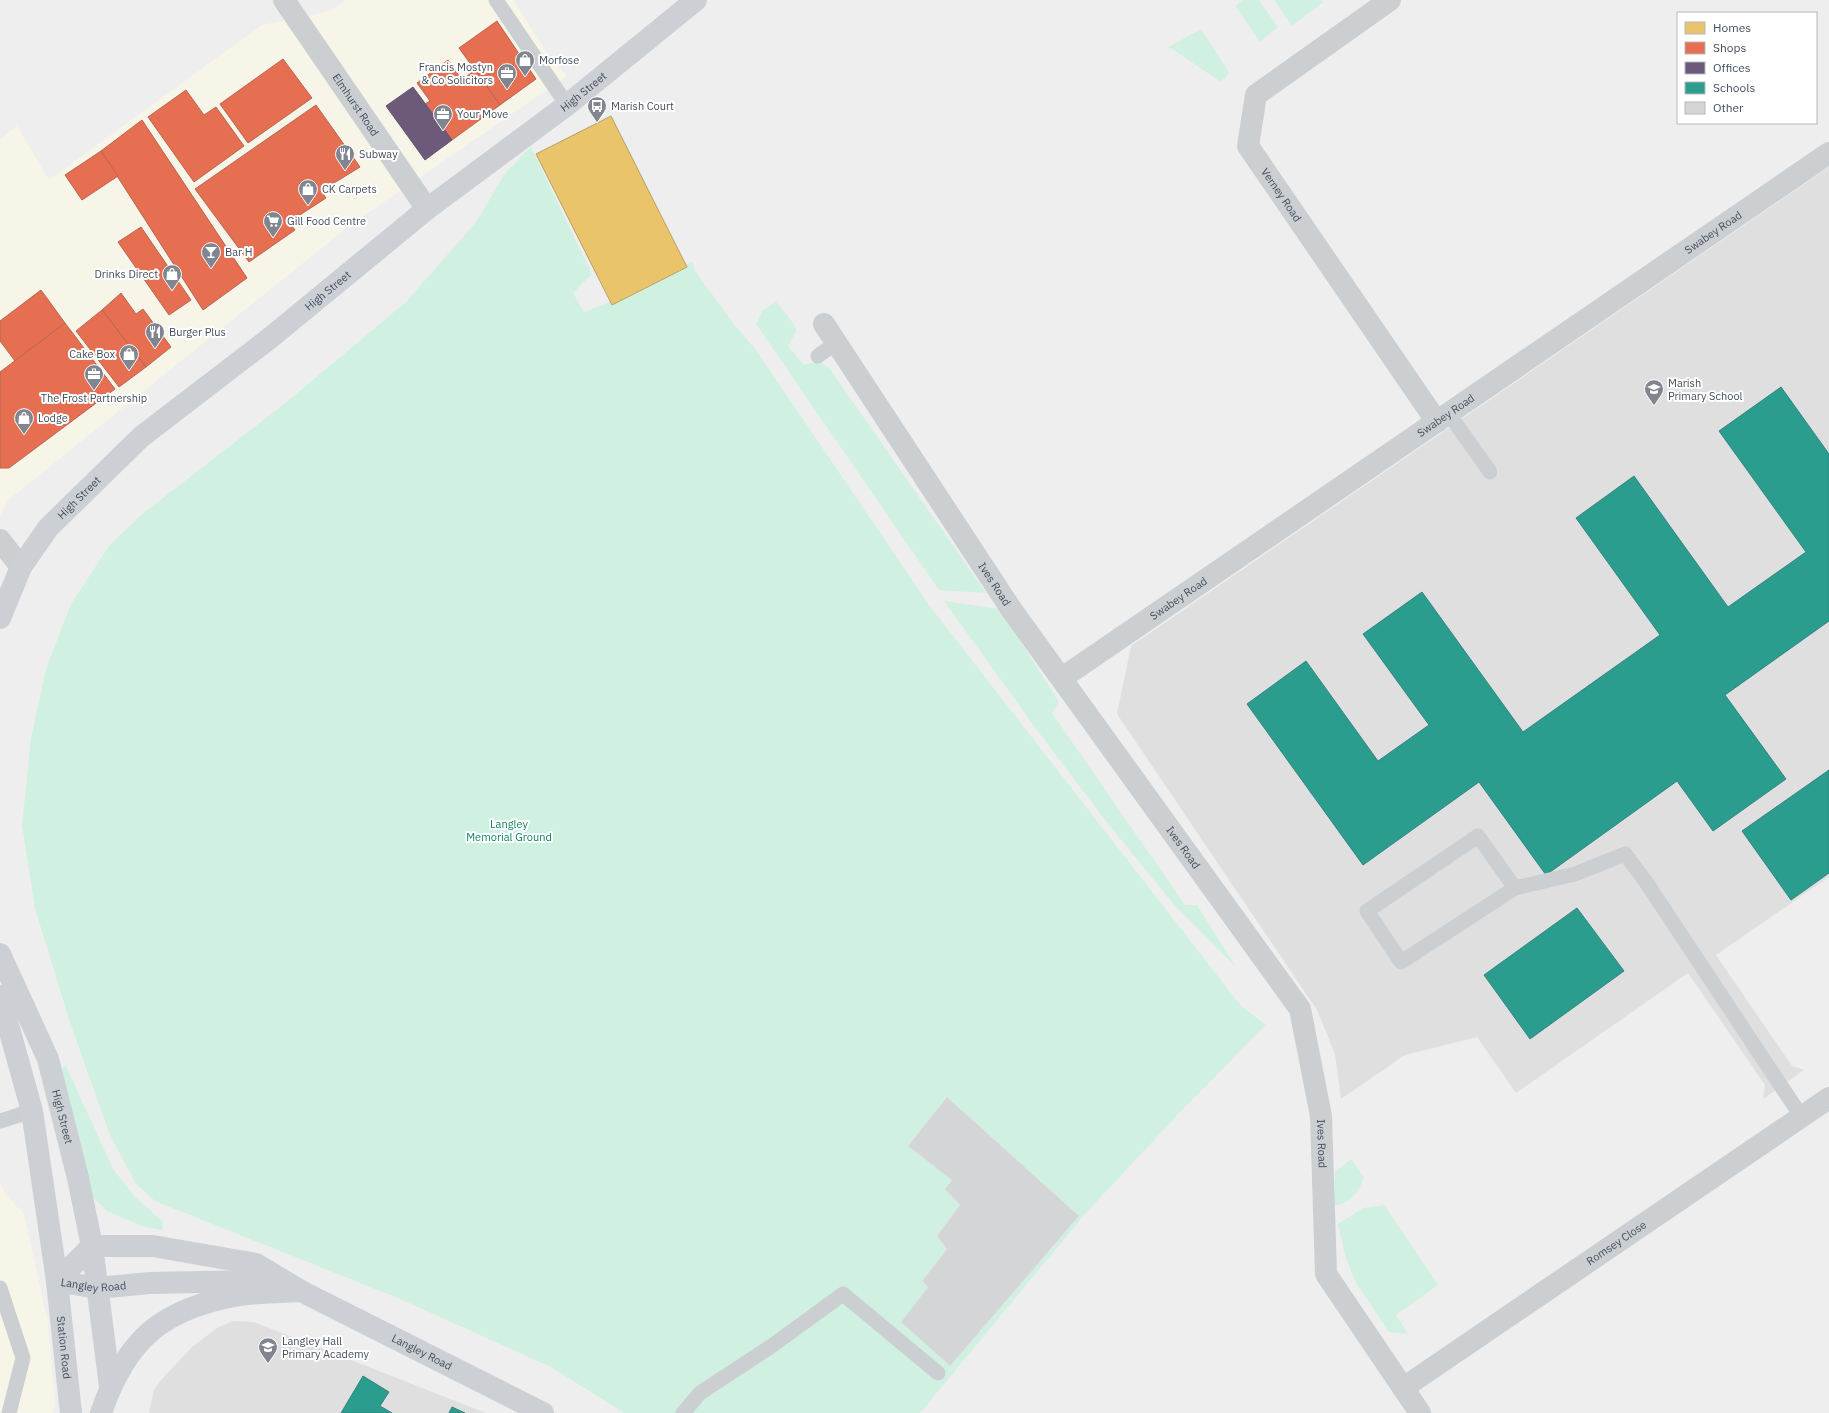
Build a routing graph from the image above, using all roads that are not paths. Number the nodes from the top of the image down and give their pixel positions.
1 (284, 0) edge
2 (496, 0) edge
3 (696, 0) edge
4 (1390, 0) edge
5 (567, 105) junction
6 (1829, 153) edge
7 (427, 209) junction
8 (824, 324) dead end
9 (836, 343) junction
10 (818, 356) dead end
11 (1443, 418) junction
12 (1490, 472) dead end
13 (0, 540) edge
14 (21, 567) junction
15 (0, 618) edge
16 (1062, 678) junction
17 (1515, 888) junction
18 (0, 954) edge
19 (0, 996) edge
20 (1829, 1098) edge
21 (32, 1111) junction
22 (1800, 1116) junction
23 (0, 1121) edge
24 (92, 1246) junction
25 (57, 1281) junction
26 (0, 1288) edge
27 (97, 1288) junction
28 (301, 1291) junction
29 (938, 1373) dead end
30 (110, 1386) junction
31 (1403, 1388) junction
32 (9, 1413) edge
33 (72, 1413) edge
34 (101, 1413) edge
35 (542, 1413) edge
36 (683, 1413) edge
37 (1420, 1413) edge

1 - 7 street, Elmhurst Road
2 - 5 lane
3 - 5 main road, High Street
4 - 11 street, Verney Road
5 - 7 main road, High Street
6 - 11 street, Swabey Road
7 - 14 main road, High Street
8 - 9 street, Ives Road
9 - 10 lane
9 - 16 street, Ives Road
11 - 12 lane
11 - 16 street, Swabey Road
13 - 14 street
14 - 15 main road, High Street
16 - 31 street, Ives Road
17 - 17 lane
17 - 22 lane
18 - 24 main road, High Street
19 - 21 main road
20 - 22 street, Romsey Close
21 - 23 lane
21 - 25 main road
22 - 31 street, Romsey Close
24 - 25 main road, Langley Road
24 - 27 main road, High Street
24 - 28 main road, Langley Road
25 - 27 main road, Langley Road
25 - 33 main road, Station Road
26 - 32 lane
27 - 28 main road, Langley Road
27 - 30 main road
28 - 30 main road
28 - 35 main road, Langley Road
29 - 36 lane
30 - 34 main road
31 - 37 street, Ives Road

